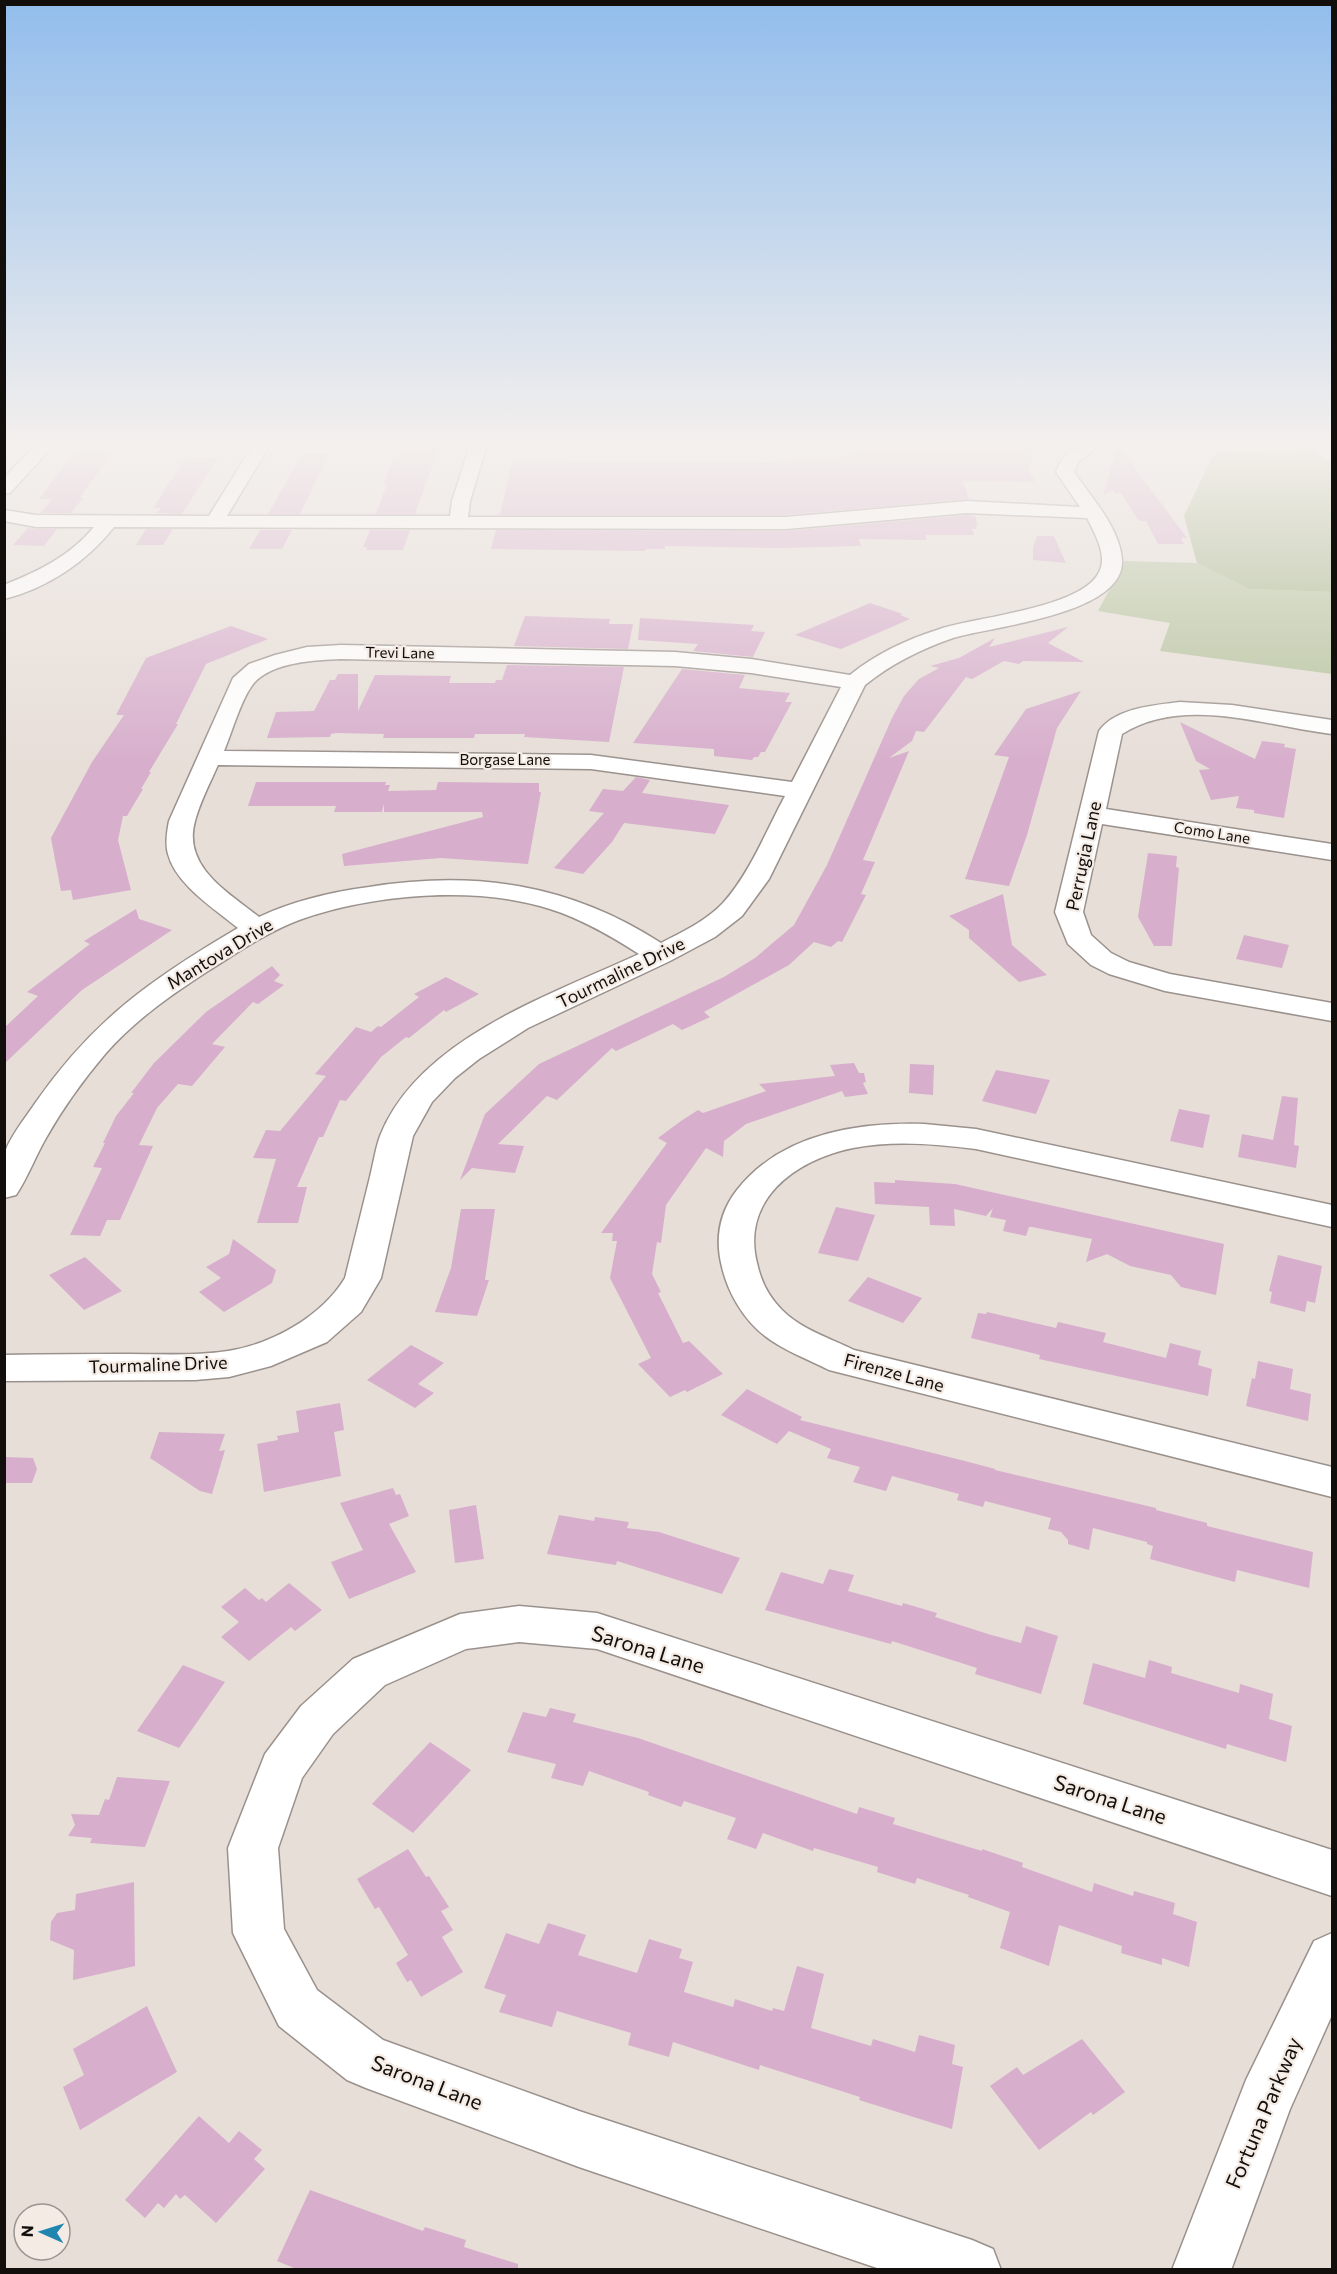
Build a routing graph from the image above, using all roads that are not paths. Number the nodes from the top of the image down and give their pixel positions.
1 (81, 554) edge
2 (1110, 554) edge
3 (4, 593) edge
4 (855, 682) junction
5 (1332, 727) edge
6 (208, 758) junction
7 (799, 790) junction
8 (1092, 815) junction
9 (1332, 852) edge
10 (256, 930) junction
11 (660, 955) junction
12 (1332, 1012) edge
13 (4, 1187) edge
14 (1332, 1216) edge
15 (4, 1368) edge
16 (1332, 1482) edge
17 (1332, 1873) edge
18 (1332, 1958) edge
19 (972, 2270) edge
20 (1201, 2270) edge

1 - 3 street
2 - 4 street, Tourmaline Drive
4 - 6 street, Trevi Lane
4 - 7 street, Tourmaline Drive
5 - 8 street, Perrugia Lane
6 - 7 street, Borgase Lane
6 - 10 street, Trevi Lane
7 - 11 street, Tourmaline Drive
8 - 9 street, Como Lane
8 - 12 street, Perrugia Lane
10 - 11 street, Mantova Drive
10 - 13 street, Mantova Drive
11 - 15 street, Tourmaline Drive
14 - 16 street, Firenze Lane
17 - 19 street, Sarona Lane
18 - 20 street, Fortuna Parkway

